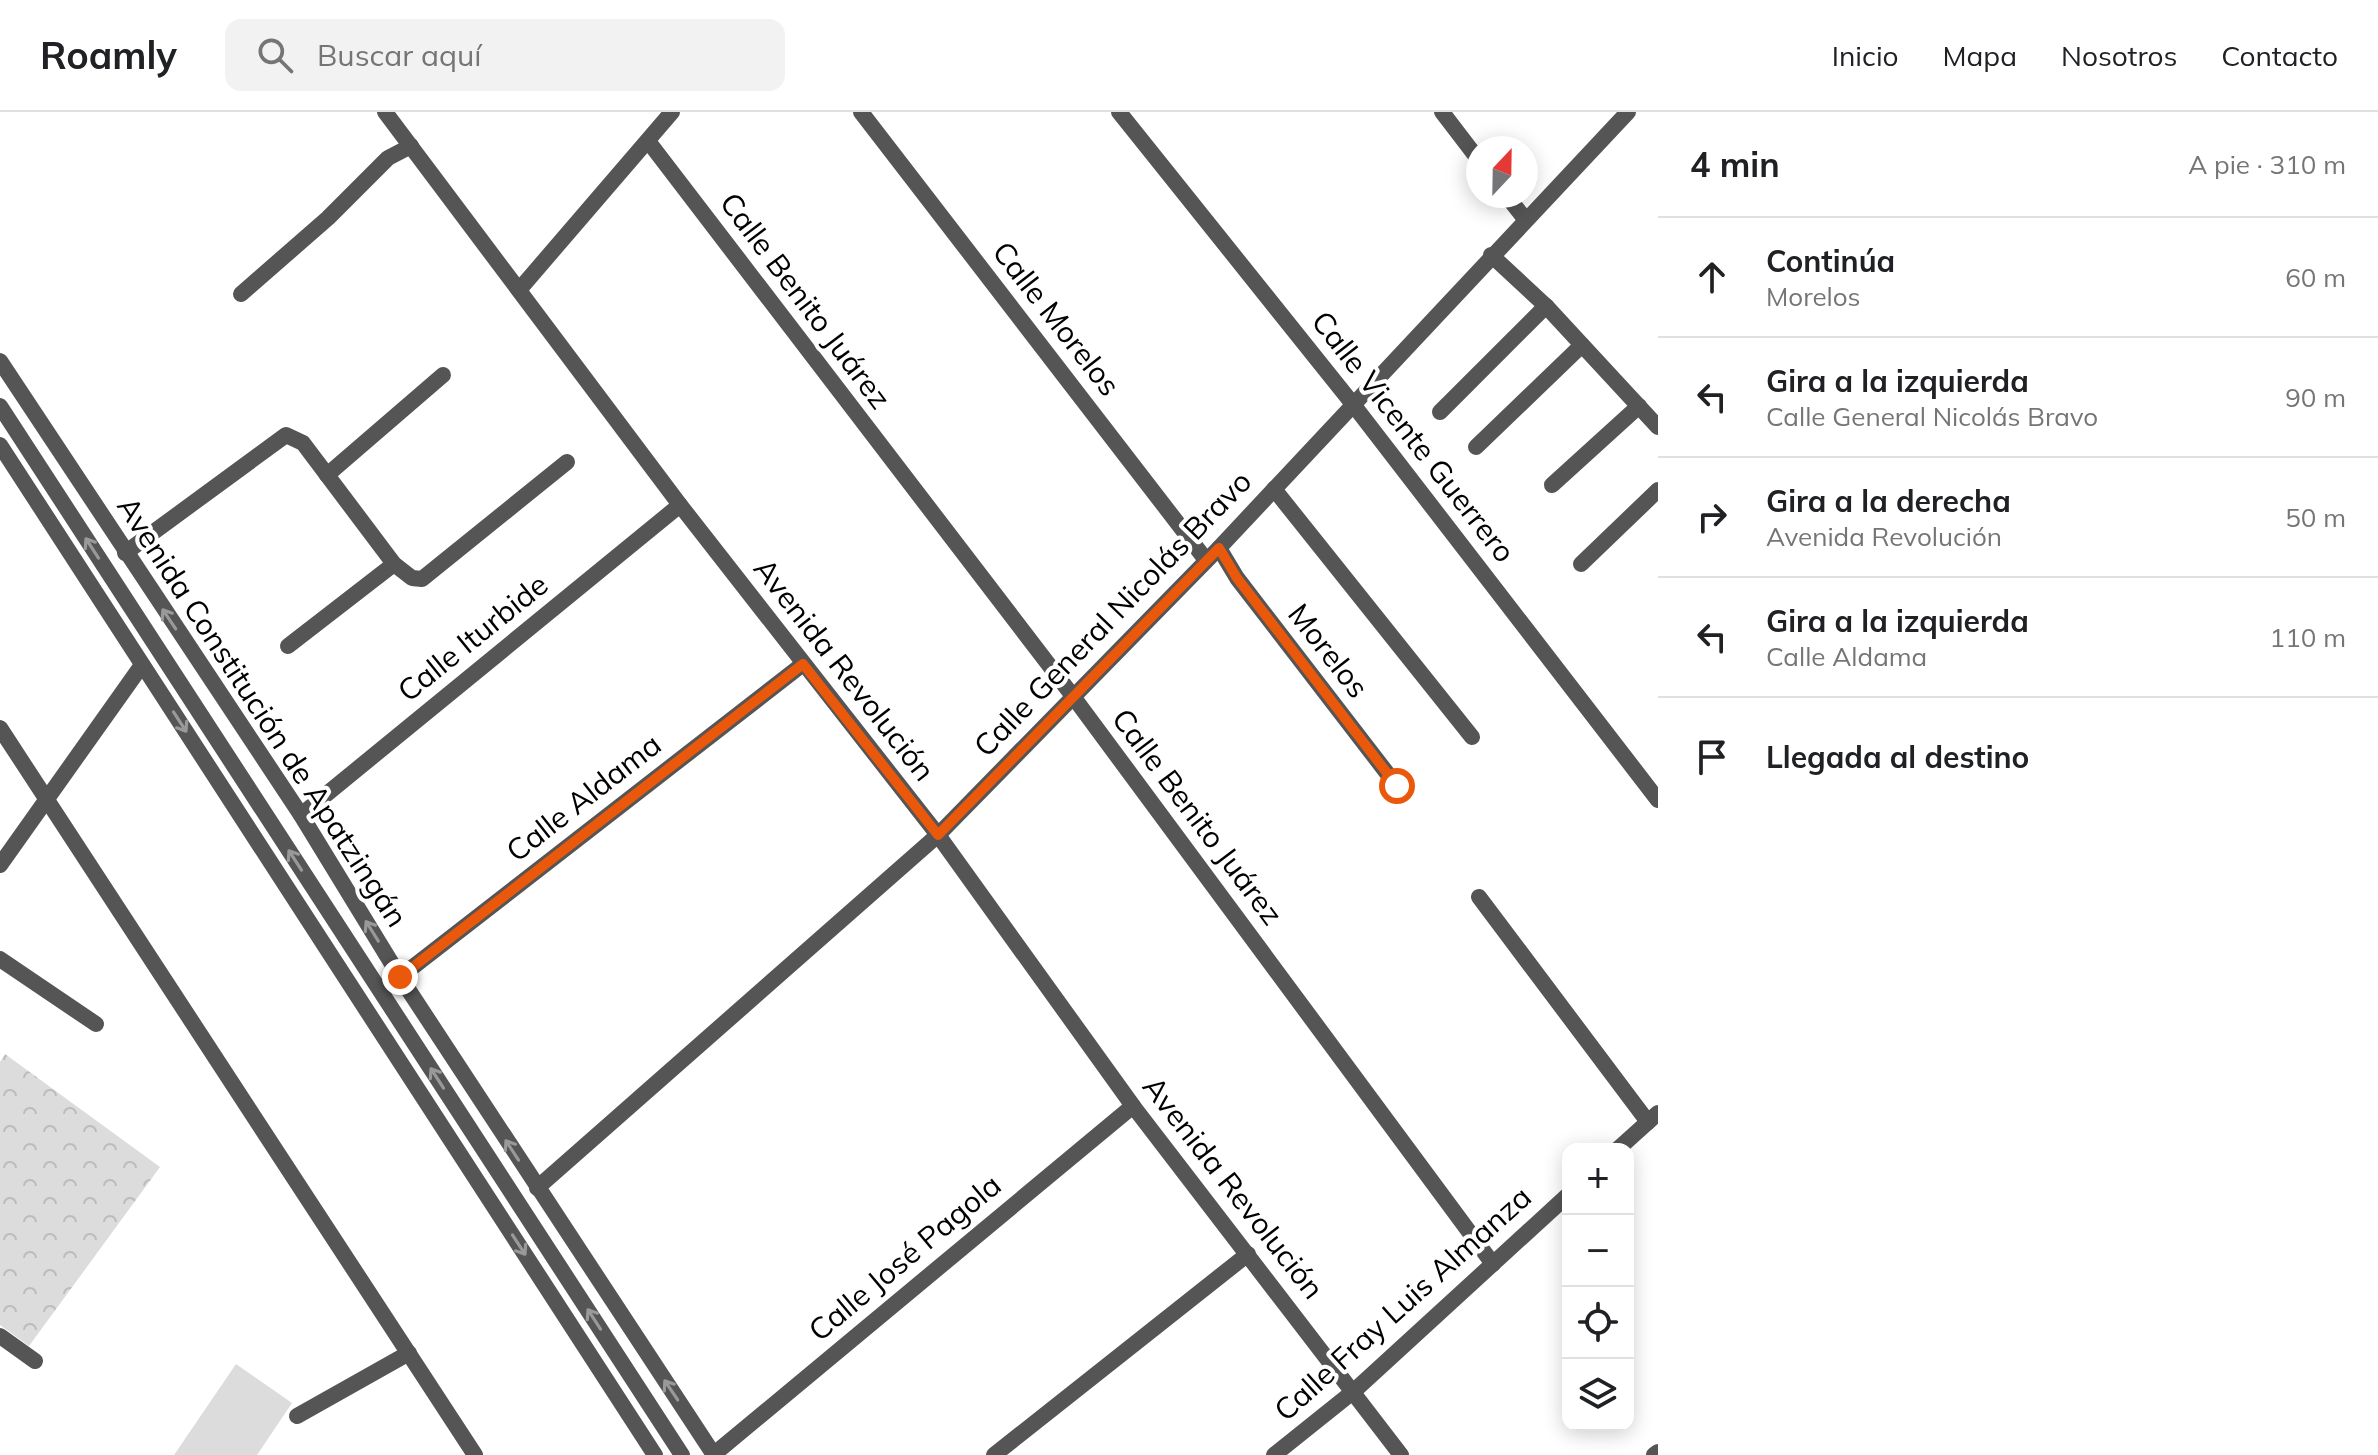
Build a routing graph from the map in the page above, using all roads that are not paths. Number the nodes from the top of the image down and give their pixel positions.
1 (385, 112) edge
2 (672, 112) edge
3 (861, 112) edge
4 (1119, 112) edge
5 (1442, 112) edge
6 (1628, 112) edge
7 (648, 141) junction
8 (1466, 143) edge
9 (411, 146) junction
10 (1516, 208) edge
11 (1525, 219) junction
12 (1491, 255) junction
13 (519, 290) junction
14 (241, 294) dead end
15 (1546, 306) junction
16 (1582, 345) junction
17 (0, 361) edge
18 (443, 375) dead end
19 (1352, 403) junction
20 (0, 406) edge
21 (1639, 406) junction
22 (1440, 412) dead end
23 (1658, 427) edge
24 (0, 445) edge
25 (1476, 447) dead end
26 (567, 462) dead end
27 (327, 475) junction
28 (1552, 485) dead end
29 (1274, 489) junction
30 (1658, 490) edge
31 (680, 505) junction
32 (1219, 548) junction
33 (125, 553) junction
34 (1206, 560) junction
35 (394, 564) junction
36 (1581, 564) dead end
37 (288, 646) dead end
38 (803, 664) junction
39 (142, 665) junction
40 (1072, 695) junction
41 (0, 728) edge
42 (1472, 737) dead end
43 (1397, 786) dead end
44 (46, 797) junction
45 (1658, 800) edge
46 (301, 815) junction
47 (938, 835) junction
48 (0, 865) edge
49 (1479, 897) dead end
50 (0, 959) edge
51 (400, 977) junction
52 (96, 1024) dead end
53 (1133, 1106) junction
54 (1653, 1118) edge
55 (1625, 1143) edge
56 (537, 1188) junction
57 (1562, 1201) edge
58 (1248, 1254) junction
59 (1493, 1264) junction
60 (0, 1336) edge
61 (409, 1353) junction
62 (35, 1361) dead end
63 (1354, 1391) junction
64 (297, 1416) dead end
65 (475, 1455) edge
66 (655, 1455) edge
67 (682, 1455) edge
68 (714, 1455) edge
69 (994, 1455) edge
70 (1274, 1455) edge
71 (1401, 1455) edge

1 - 9 street, Avenida Revolución
2 - 7 street
3 - 34 street, Calle Morelos
4 - 19 street, Calle Vicente Guerrero
5 - 8 street
6 - 11 street, Calle General Nicolás Bravo
7 - 13 street
7 - 40 street, Calle Benito Juárez
9 - 13 street, Avenida Revolución
9 - 14 street
10 - 11 street
11 - 12 street, Calle General Nicolás Bravo
12 - 15 street
12 - 19 street, Calle General Nicolás Bravo
13 - 31 street, Avenida Revolución
15 - 16 street
15 - 22 street
16 - 21 street
16 - 25 street
17 - 33 street, Avenida Constitución de Apatzingán
18 - 27 street
19 - 29 street, Calle General Nicolás Bravo
19 - 45 street, Calle Vicente Guerrero
67 -> 20 street, Avenida Constitución de Apatzingán
21 - 23 street
21 - 28 street
24 - 39 street
26 - 35 street
27 - 33 street
27 - 35 street
29 - 32 street, Calle General Nicolás Bravo
29 - 42 street
30 - 36 street
31 - 38 street, Avenida Revolución
31 - 46 street, Calle Iturbide
32 - 34 street, Calle General Nicolás Bravo
32 - 43 street, Morelos
46 -> 33 street, Avenida Constitución de Apatzingán
34 - 40 street, Calle General Nicolás Bravo
35 - 37 street
38 - 47 street, Avenida Revolución
38 - 51 street, Calle Aldama
39 - 44 street
39 -> 66 street
40 - 47 street, Calle General Nicolás Bravo
40 - 59 street, Calle Benito Juárez
41 - 44 street
44 - 48 street
44 - 61 street
51 -> 46 street, Avenida Constitución de Apatzingán
47 - 53 street, Avenida Revolución
47 - 56 street, Calle General Nicolás Bravo
49 - 54 street
50 - 52 street
56 -> 51 street, Avenida Constitución de Apatzingán
53 - 58 street, Avenida Revolución
53 - 68 street, Calle José Pagola
54 - 55 street
68 -> 56 street, Avenida Constitución de Apatzingán
57 - 59 street, Calle Fray Luis Almanza
58 - 63 street, Avenida Revolución
58 - 69 street
59 - 63 street, Calle Fray Luis Almanza
60 - 62 street
61 - 64 street
61 - 65 street
63 - 70 street, Calle Fray Luis Almanza
63 - 71 street, Avenida Revolución

